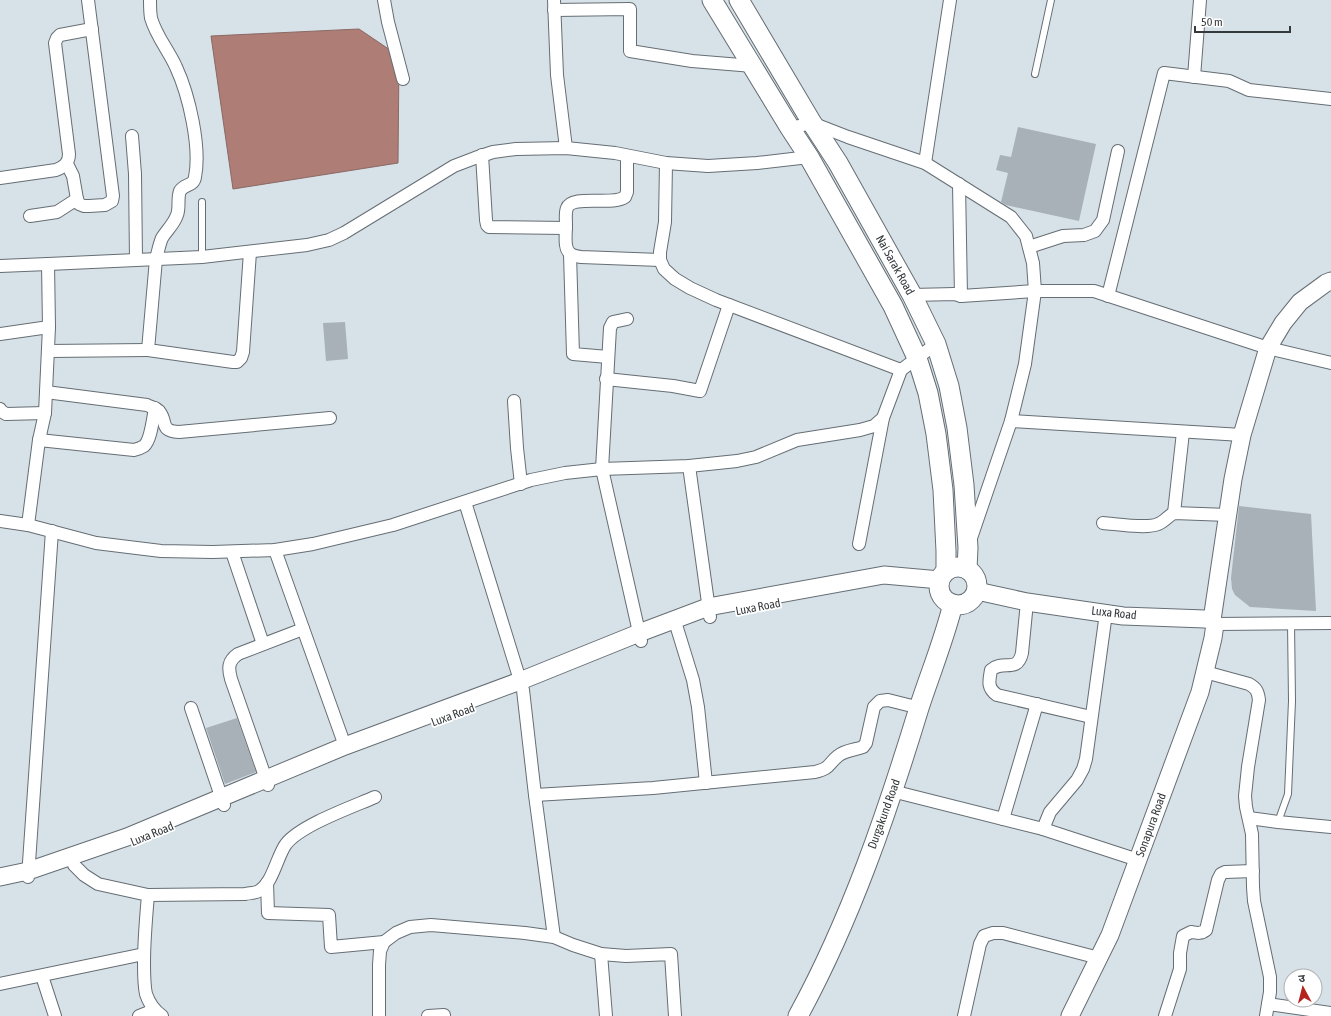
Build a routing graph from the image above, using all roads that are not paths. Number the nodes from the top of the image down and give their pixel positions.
1 (88, 0) edge
2 (150, 0) edge
3 (384, 0) edge
4 (712, 0) edge
5 (950, 0) edge
6 (1051, 0) edge
7 (1200, 0) edge
8 (741, 1) edge
9 (554, 5) edge
10 (92, 29) junction
11 (753, 66) junction
12 (1035, 74) dead end
13 (1194, 77) junction
14 (403, 79) dead end
15 (1331, 99) edge
16 (812, 123) junction
17 (790, 128) junction
18 (132, 136) dead end
19 (566, 148) junction
20 (1118, 151) dead end
21 (482, 155) junction
22 (627, 156) junction
23 (809, 157) junction
24 (666, 163) junction
25 (67, 164) junction
26 (925, 164) junction
27 (0, 178) edge
28 (958, 184) junction
29 (77, 199) junction
30 (202, 202) dead end
31 (30, 216) dead end
32 (566, 228) junction
33 (1029, 246) junction
34 (250, 252) junction
35 (570, 254) junction
36 (202, 257) junction
37 (136, 259) junction
38 (156, 259) junction
39 (660, 260) junction
40 (48, 264) junction
41 (0, 266) edge
42 (1331, 281) edge
43 (1035, 291) junction
44 (912, 295) junction
45 (961, 296) junction
46 (1108, 296) junction
47 (729, 305) junction
48 (627, 319) dead end
49 (49, 327) junction
50 (0, 334) edge
51 (936, 344) junction
52 (1268, 348) junction
53 (148, 350) junction
54 (49, 351) junction
55 (608, 357) junction
56 (917, 358) junction
57 (1331, 363) edge
58 (901, 370) junction
59 (606, 379) junction
60 (46, 392) junction
61 (514, 401) dead end
62 (155, 408) junction
63 (2, 413) edge
64 (45, 413) junction
65 (330, 418) dead end
66 (884, 418) junction
67 (1010, 421) junction
68 (1183, 432) junction
69 (1242, 435) junction
70 (39, 440) junction
71 (689, 466) junction
72 (602, 469) junction
73 (521, 484) junction
74 (465, 502) junction
75 (1174, 513) junction
76 (1228, 515) junction
77 (0, 521) edge
78 (1103, 523) dead end
79 (28, 525) junction
80 (52, 532) junction
81 (859, 544) dead end
82 (275, 550) junction
83 (232, 552) junction
84 (967, 559) junction
85 (943, 574) junction
86 (976, 591) junction
87 (1027, 602) junction
88 (953, 604) junction
89 (709, 612) junction
90 (1106, 613) junction
91 (1291, 623) junction
92 (1331, 623) edge
93 (1214, 624) junction
94 (677, 628) junction
95 (303, 629) junction
96 (640, 637) junction
97 (263, 644) junction
98 (1205, 672) junction
99 (522, 685) junction
100 (1037, 704) junction
101 (191, 708) dead end
102 (920, 708) junction
103 (1091, 717) junction
104 (345, 746) junction
105 (267, 783) junction
106 (706, 783) junction
107 (892, 791) junction
108 (534, 795) junction
109 (375, 798) dead end
110 (223, 801) junction
111 (1003, 818) junction
112 (1249, 818) junction
113 (1278, 822) junction
114 (1331, 826) edge
115 (1044, 829) junction
116 (1138, 860) junction
117 (74, 865) junction
118 (1253, 871) junction
119 (28, 875) junction
120 (0, 877) edge
121 (267, 883) junction
122 (0, 886) edge
123 (148, 895) junction
124 (554, 937) junction
125 (384, 942) junction
126 (144, 954) junction
127 (602, 954) junction
128 (1099, 958) junction
129 (42, 976) junction
130 (0, 984) edge
131 (1267, 1010) edge
132 (158, 1013) edge
133 (1331, 1013) edge
134 (55, 1016) edge
135 (139, 1016) edge
136 (379, 1016) edge
137 (428, 1016) edge
138 (444, 1016) edge
139 (606, 1016) edge
140 (675, 1016) edge
141 (798, 1016) edge
142 (964, 1016) edge
143 (1070, 1016) edge
144 (1165, 1016) edge

1 - 10 street
2 - 38 street
3 - 14 street
4 - 11 main road, Nai Sarak Road
5 - 26 street
6 - 12 lane
7 - 13 street
8 - 16 main road, Nai Sarak Road
9 - 11 street
9 - 19 street
10 - 25 street
10 - 29 street
11 - 17 main road, Nai Sarak Road
13 - 15 street
13 - 46 street
16 - 17 street
16 - 26 street
16 - 44 main road, Nai Sarak Road
17 - 23 main road, Nai Sarak Road
18 - 37 street
19 - 21 street
19 - 22 street
20 - 33 street
21 - 32 street
21 - 34 street
22 - 24 street
22 - 32 street
23 - 24 street
23 - 56 main road, Nai Sarak Road
24 - 39 street
25 - 27 street
25 - 29 street
26 - 28 street
28 - 33 street
28 - 45 street
29 - 31 street
30 - 36 lane
32 - 35 street
33 - 43 street
34 - 36 street
34 - 53 street
35 - 39 street
35 - 55 street
36 - 38 street
37 - 38 street
37 - 40 street
38 - 53 street
39 - 47 street
40 - 41 street
40 - 49 street
42 - 52 street, Sonapura Road
43 - 45 street
43 - 46 street
43 - 67 street
44 - 45 street
44 - 51 main road, Nai Sarak Road
46 - 52 street
47 - 58 street
47 - 59 street
48 - 55 street
49 - 50 street
49 - 54 street
51 - 56 street
51 - 84 main road, Nai Sarak Road
52 - 57 street
52 - 69 street, Sonapura Road
53 - 54 street
54 - 60 street
55 - 59 street
56 - 58 street
56 - 85 main road, Nai Sarak Road
58 - 66 street
59 - 72 street
60 - 62 street
60 - 64 street
61 - 73 street
62 - 65 street
62 - 70 street
63 - 64 street
64 - 70 street
66 - 71 street
66 - 81 street
67 - 68 street
67 - 84 street
68 - 69 street
68 - 75 street
69 - 76 street, Sonapura Road
70 - 79 street
71 - 72 street
71 - 89 street
72 - 73 street
72 - 96 street
73 - 74 street
74 - 82 street
74 - 99 street
75 - 76 street
75 - 78 street
76 - 93 street, Sonapura Road
77 - 79 street
79 - 80 street
80 - 83 street
80 - 119 street
82 - 83 street
82 - 95 street
83 - 97 street
84 - 85 main road
84 - 86 main road
85 - 88 main road
85 - 89 street
85 - 89 street, Luxa Road
86 - 87 street, Luxa Road
86 - 88 main road
87 - 90 street, Luxa Road
87 - 100 street
88 - 102 main road, Durgakund Road
89 - 94 street, Luxa Road
89 - 96 street
90 - 93 street, Luxa Road
90 - 103 street
91 - 92 street
91 - 93 street
91 - 113 lane
93 - 98 street, Sonapura Road
94 - 96 street, Luxa Road
94 - 106 street
95 - 97 street
95 - 104 street
96 - 99 street, Luxa Road
97 - 105 street
98 - 112 street
98 - 116 street, Sonapura Road
99 - 104 street
99 - 105 street, Luxa Road
99 - 108 street
100 - 103 street
100 - 111 street
101 - 110 street
102 - 106 street
102 - 107 main road, Durgakund Road
103 - 115 street
104 - 105 street
105 - 110 street, Luxa Road
106 - 108 street
107 - 111 street
107 - 141 main road, Durgakund Road
108 - 124 street
109 - 121 street
110 - 117 street, Luxa Road
110 - 119 street
111 - 115 street
112 - 113 street
112 - 118 street
113 - 114 street
115 - 116 street
116 - 128 street, Sonapura Road
117 - 119 street, Luxa Road
117 - 123 street
118 - 131 street
118 - 144 street
119 - 120 street
119 - 122 street, Luxa Road
121 - 123 street
121 - 125 street
123 - 126 street
124 - 125 street
124 - 127 street
125 - 136 street
126 - 129 street
126 - 132 street
127 - 139 street
127 - 140 street
128 - 142 street
128 - 143 street, Sonapura Road
129 - 130 street
129 - 134 street
131 - 133 street
132 - 135 street
137 - 138 street

